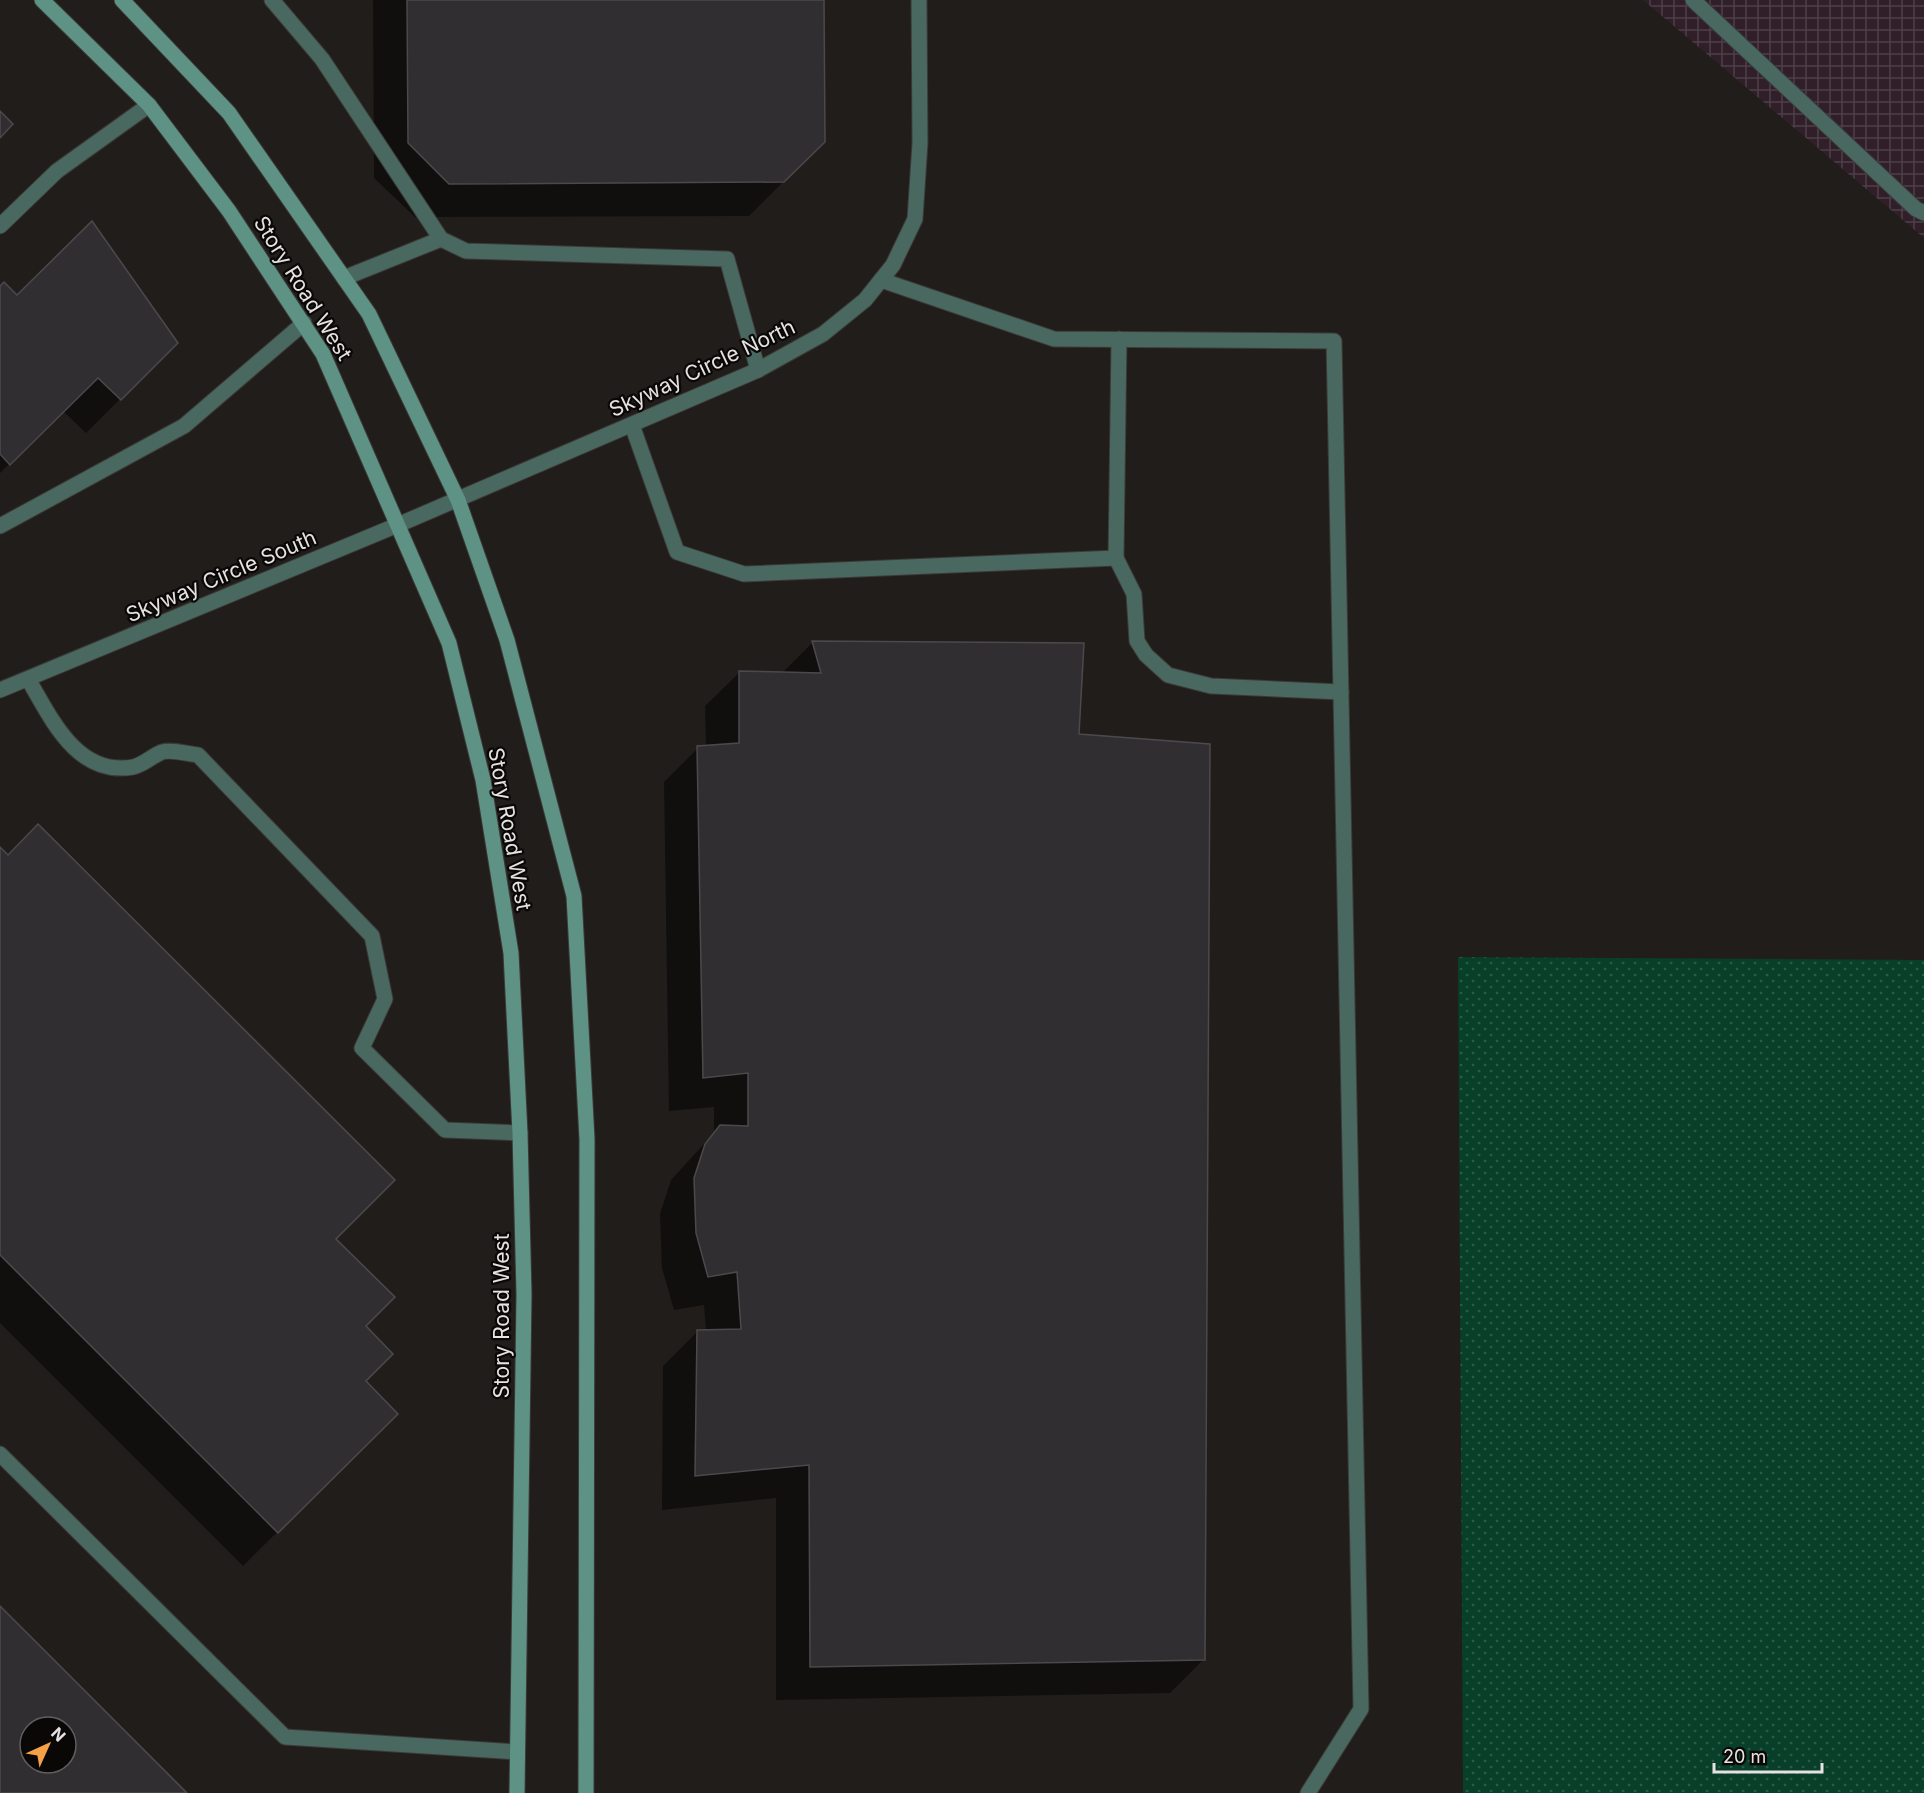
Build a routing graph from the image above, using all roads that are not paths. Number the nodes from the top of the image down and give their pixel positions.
1 (42, 0) edge
2 (122, 0) edge
3 (272, 0) edge
4 (919, 0) edge
5 (1693, 0) edge
6 (149, 105) junction
7 (1924, 213) edge
8 (0, 226) edge
9 (441, 239) junction
10 (344, 278) junction
11 (881, 280) junction
12 (304, 323) junction
13 (1119, 339) junction
14 (758, 370) junction
15 (632, 425) junction
16 (458, 500) junction
17 (400, 524) junction
18 (0, 526) edge
19 (1116, 558) junction
20 (28, 679) junction
21 (0, 690) edge
22 (1341, 692) junction
23 (520, 1133) junction
24 (0, 1454) edge
25 (517, 1752) junction
26 (517, 1793) edge
27 (586, 1793) edge
28 (1308, 1793) edge

1 - 6 street, Story Road West
2 - 10 street, Story Road West
3 - 9 street
4 - 11 street, Skyway Circle North
5 - 7 street
6 - 8 street
6 - 12 street, Story Road West
9 - 10 street
9 - 14 street
10 - 16 street, Story Road West
11 - 13 street
11 - 14 street, Skyway Circle North
12 - 17 street, Story Road West
12 - 18 street
13 - 19 street
13 - 22 street
14 - 15 street, Skyway Circle North
15 - 16 street, Skyway Circle North
15 - 19 street
16 - 17 street, Skyway Circle South
16 - 27 street, Story Road West
17 - 20 street, Skyway Circle South
17 - 23 street, Story Road West
19 - 22 street
20 - 21 street, Skyway Circle South
20 - 23 street
22 - 28 street
23 - 25 street, Story Road West
24 - 25 street
25 - 26 street, Story Road West

